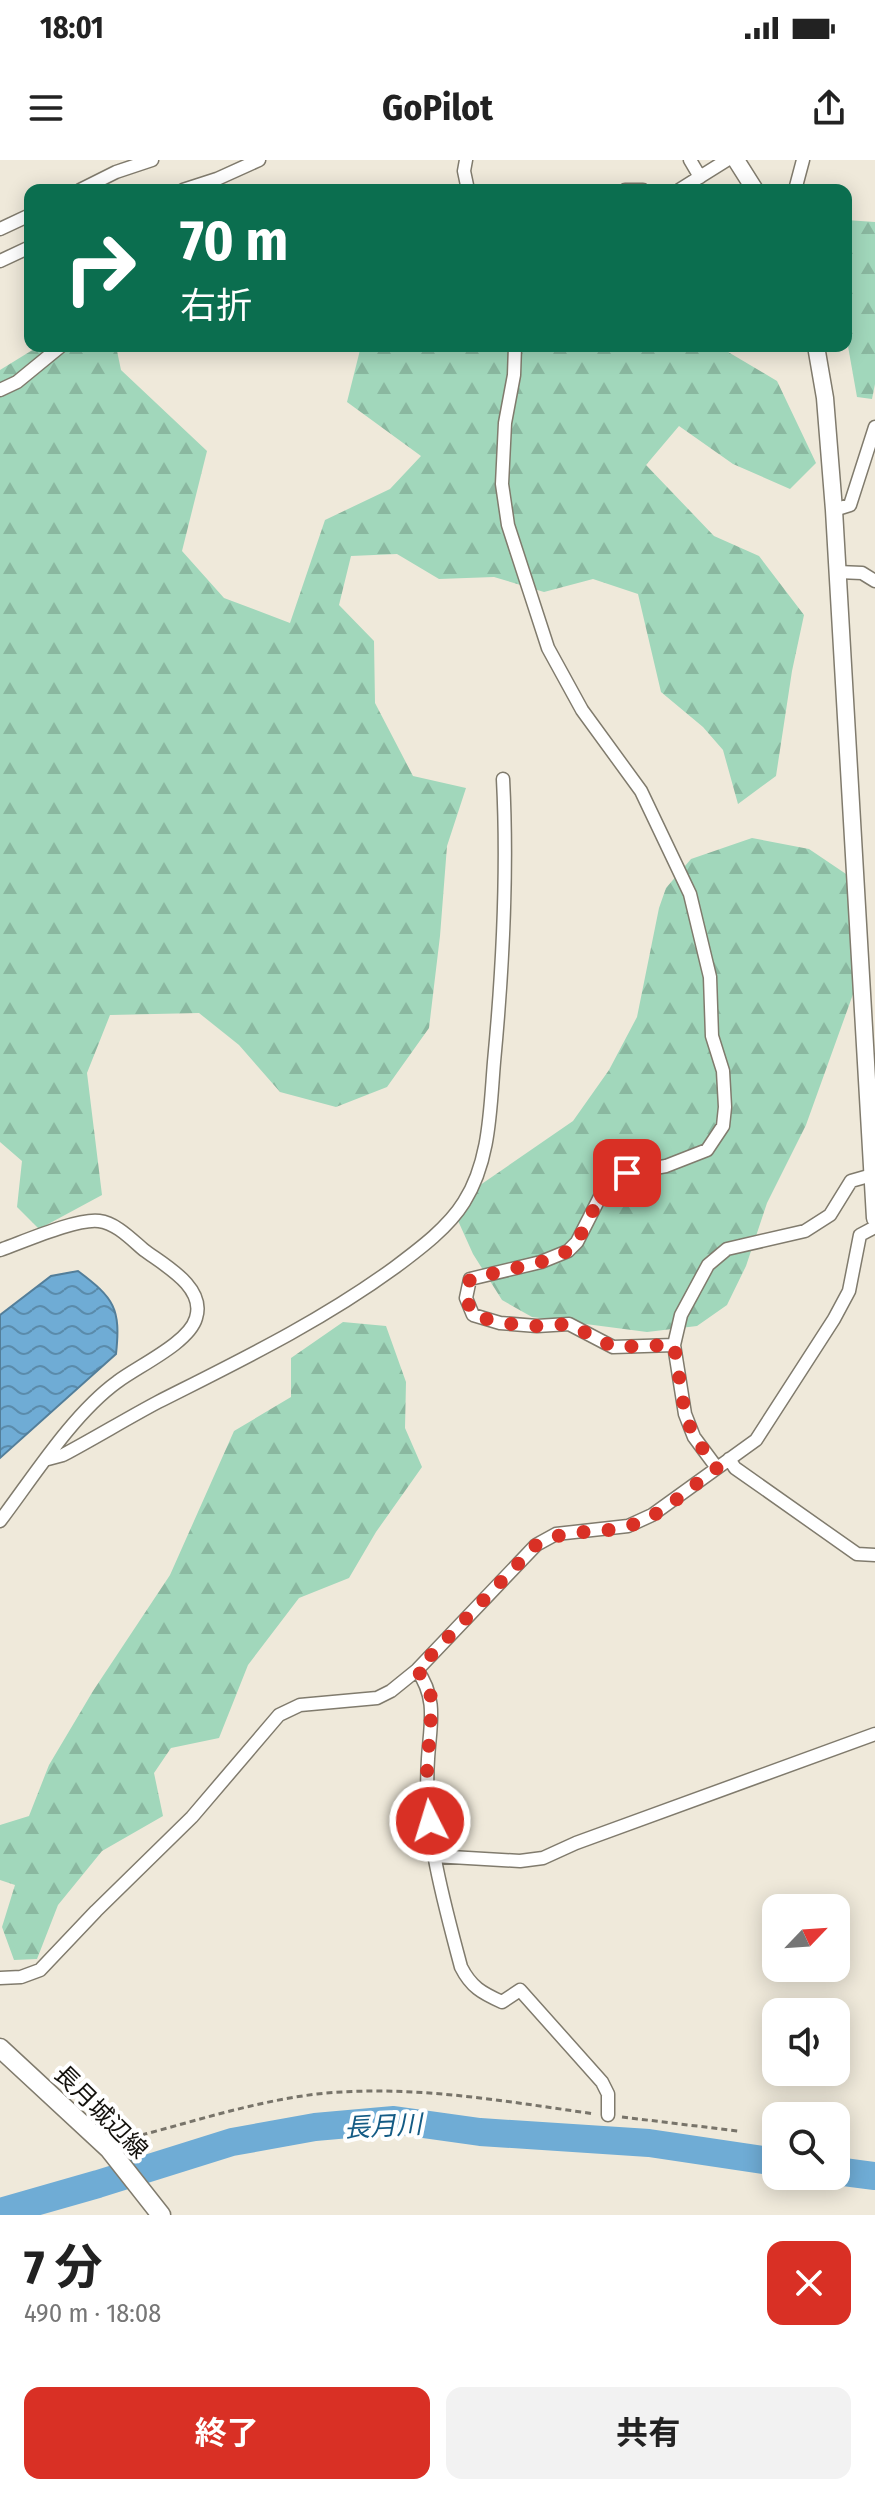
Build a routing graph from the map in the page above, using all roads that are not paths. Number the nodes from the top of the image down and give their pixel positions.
1 (152, 160) edge
2 (259, 160) edge
3 (466, 160) edge
4 (690, 160) edge
5 (727, 160) edge
6 (736, 160) edge
7 (803, 160) edge
8 (704, 175) junction
9 (92, 184) edge
10 (202, 184) edge
11 (467, 184) edge
12 (689, 184) edge
13 (751, 184) edge
14 (797, 184) edge
15 (24, 218) edge
16 (0, 229) edge
17 (24, 250) edge
18 (0, 261) edge
19 (54, 352) edge
20 (515, 352) edge
21 (817, 352) edge
22 (0, 390) edge
23 (875, 427) edge
24 (834, 510) junction
25 (838, 572) junction
26 (875, 581) edge
27 (503, 779) dead end
28 (872, 1131) edge
29 (872, 1175) junction
30 (875, 1218) edge
31 (875, 1227) edge
32 (0, 1250) edge
33 (674, 1345) junction
34 (48, 1459) junction
35 (729, 1459) junction
36 (717, 1468) junction
37 (0, 1521) edge
38 (875, 1555) edge
39 (417, 1670) junction
40 (875, 1734) edge
41 (434, 1856) junction
42 (0, 1978) edge
43 (0, 2048) edge
44 (608, 2115) road end
45 (161, 2215) edge

1 - 9 street
2 - 10 street
3 - 11 street
4 - 8 street
5 - 8 street
6 - 13 street
7 - 14 street
8 - 12 street
15 - 16 street
17 - 18 street
19 - 22 street
20 - 33 street
21 - 24 street
23 - 24 street
24 - 25 street
25 - 26 street
25 - 28 street
27 - 34 street
28 - 29 street
29 - 30 street
29 - 33 street
31 - 35 street
32 - 34 street
33 - 36 street
34 - 37 street
35 - 36 street
35 - 38 street
36 - 39 street
39 - 41 street
39 - 42 street
40 - 41 street
41 - 44 street
43 - 45 main road, 長月城辺線

